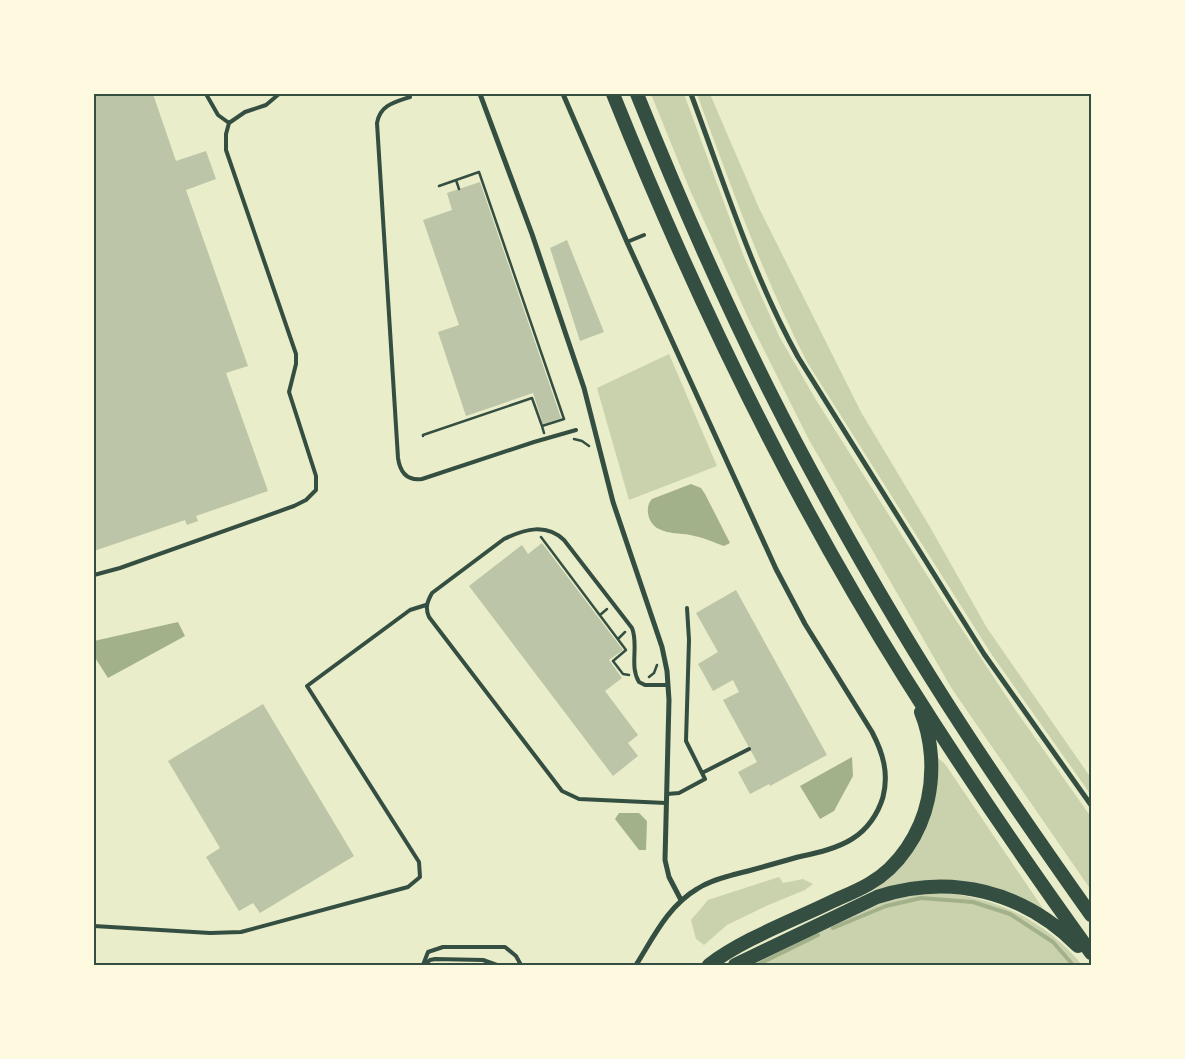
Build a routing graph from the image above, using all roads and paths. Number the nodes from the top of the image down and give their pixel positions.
1 (206, 94) edge
2 (278, 94) edge
3 (480, 94) edge
4 (564, 94) edge
5 (613, 94) edge
6 (637, 94) edge
7 (690, 94) edge
8 (410, 97) dead end
9 (229, 124) junction
10 (456, 180) junction
11 (439, 186) dead end
12 (460, 189) dead end
13 (644, 235) dead end
14 (627, 242) junction
15 (542, 426) junction
16 (576, 430) dead end
17 (423, 436) dead end
18 (546, 439) junction
19 (571, 439) dead end
20 (591, 448) dead end
21 (537, 537) dead end
22 (94, 575) edge
23 (426, 605) junction
24 (687, 608) dead end
25 (607, 609) dead end
26 (600, 615) junction
27 (624, 631) dead end
28 (618, 639) junction
29 (657, 662) dead end
30 (636, 676) junction
31 (905, 678) junction
32 (668, 685) junction
33 (750, 749) dead end
34 (702, 774) junction
35 (667, 794) junction
36 (666, 802) junction
37 (1091, 805) edge
38 (681, 900) junction
39 (1091, 915) edge
40 (94, 926) edge
41 (1091, 953) edge
42 (1091, 958) edge
43 (423, 965) edge
44 (497, 965) edge
45 (521, 965) edge
46 (636, 965) edge
47 (709, 965) edge
48 (735, 965) edge

1 - 9 lane
2 - 9 lane
3 - 32 street
4 - 14 street
5 - 31 highway
6 - 39 highway
7 - 37 street
8 - 18 lane
9 - 22 lane
10 - 11 path
10 - 12 path
10 - 15 path
13 - 14 lane
14 - 38 street
15 - 17 path
15 - 18 path
16 - 18 lane
19 - 20 path
21 - 26 path
23 - 30 lane
23 - 36 lane
23 - 40 lane
24 - 34 lane
25 - 26 path
26 - 28 path
27 - 28 path
28 - 30 path
29 - 30 path
30 - 32 lane
31 - 41 highway
31 - 47 highway
32 - 35 street
33 - 34 lane
34 - 35 lane
35 - 36 street
36 - 38 street
38 - 46 street
42 - 48 highway
43 - 44 lane
43 - 45 lane

